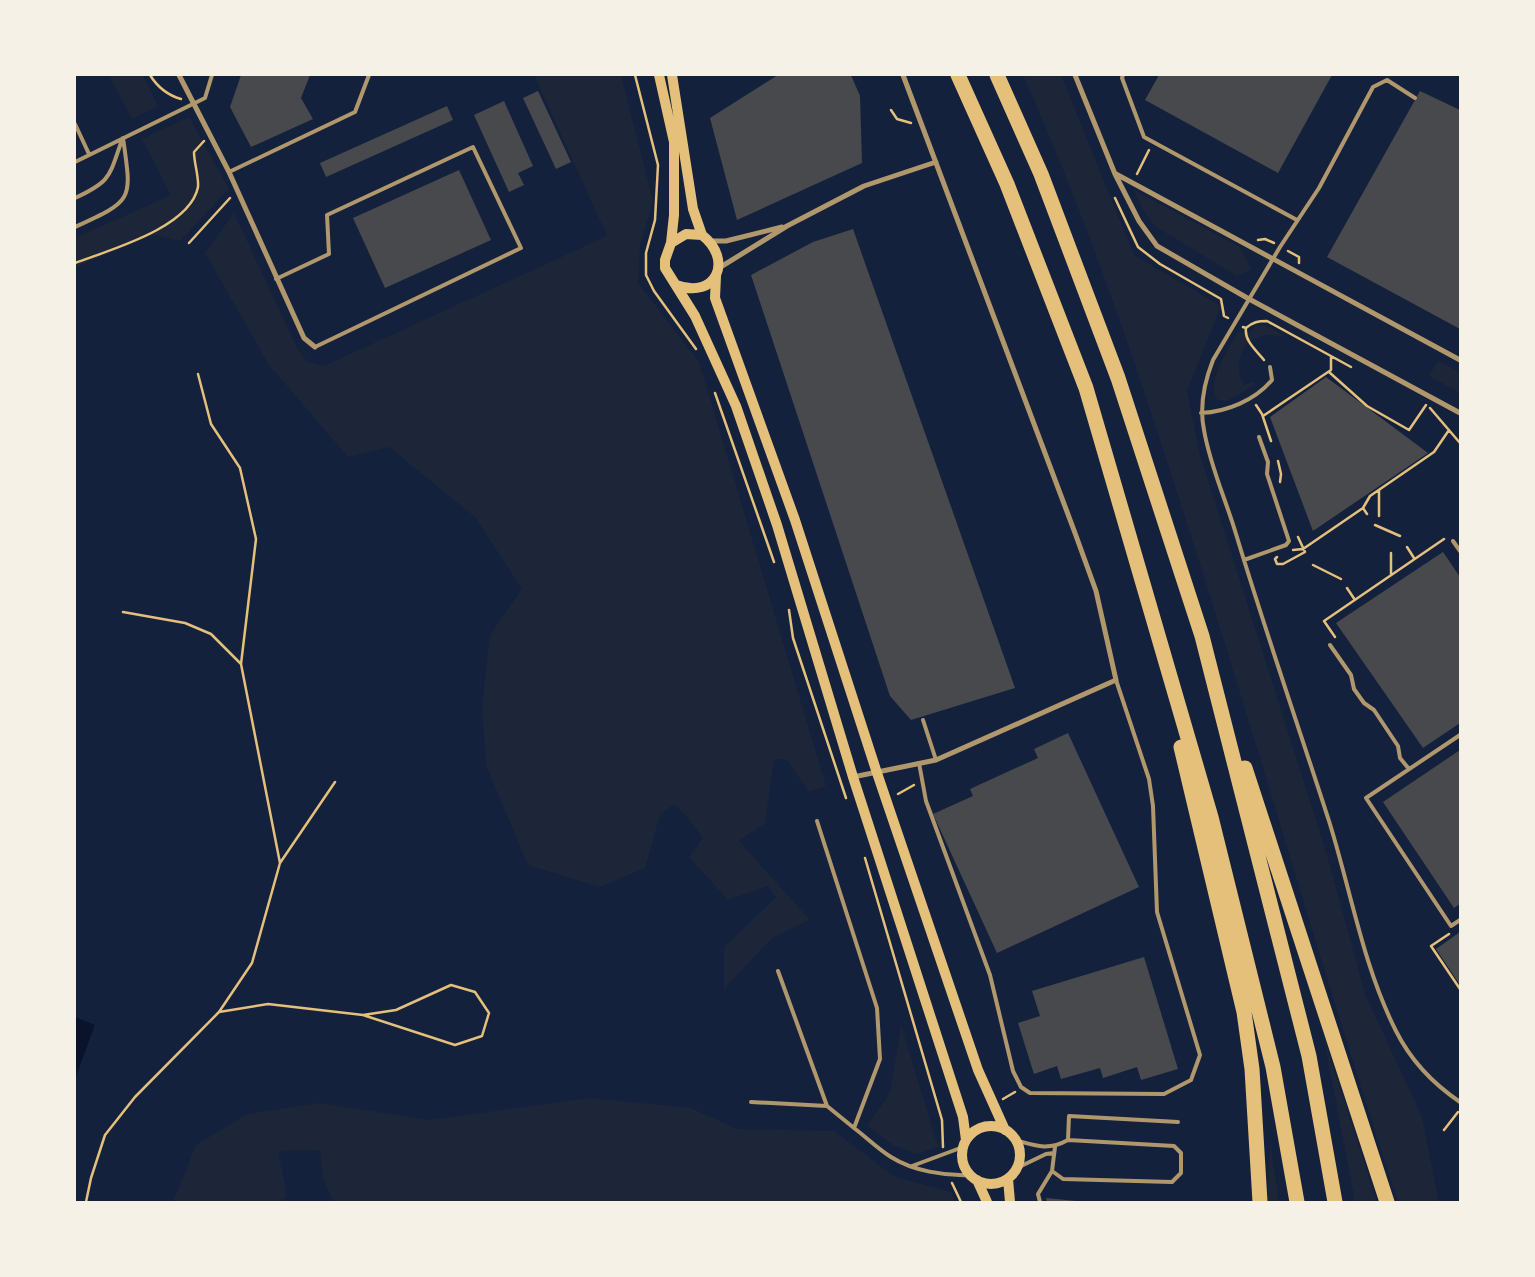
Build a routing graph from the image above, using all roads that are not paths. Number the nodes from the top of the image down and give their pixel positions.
1 (179, 75) edge
2 (212, 75) edge
3 (369, 75) edge
4 (659, 75) edge
5 (672, 75) edge
6 (902, 75) edge
7 (958, 75) edge
8 (997, 75) edge
9 (1075, 75) edge
10 (1123, 75) edge
11 (1415, 98) dead end
12 (194, 103) junction
13 (75, 124) edge
14 (123, 138) junction
15 (89, 154) junction
16 (75, 162) edge
17 (936, 162) junction
18 (229, 172) junction
19 (1116, 174) junction
20 (75, 198) edge
21 (1297, 220) junction
22 (787, 226) junction
23 (75, 227) edge
24 (706, 238) junction
25 (671, 243) junction
26 (1273, 258) junction
27 (718, 272) junction
28 (276, 279) junction
29 (676, 285) junction
30 (1249, 299) junction
31 (315, 346) joint
32 (1460, 360) edge
33 (1270, 367) road end
34 (1201, 412) junction
35 (1460, 413) edge
36 (1259, 437) dead end
37 (1453, 541) dead end
38 (1460, 551) edge
39 (1244, 560) junction
40 (1140, 576) junction
41 (1202, 636) junction
42 (1330, 645) dead end
43 (1116, 680) junction
44 (923, 720) dead end
45 (1460, 734) edge
46 (936, 760) junction
47 (918, 764) junction
48 (1409, 769) junction
49 (877, 773) junction
50 (853, 777) junction
51 (817, 821) dead end
52 (1460, 920) edge
53 (778, 971) dead end
54 (751, 1102) dead end
55 (1460, 1102) edge
56 (827, 1106) junction
57 (1178, 1122) dead end
58 (854, 1128) junction
59 (1005, 1130) junction
60 (1015, 1140) junction
61 (1068, 1140) junction
62 (965, 1143) junction
63 (1055, 1147) junction
64 (1054, 1153) junction
65 (910, 1166) junction
66 (1016, 1168) junction
67 (1052, 1171) junction
68 (974, 1178) junction
69 (1008, 1179) junction
70 (987, 1202) edge
71 (1010, 1202) edge
72 (1040, 1202) edge
73 (1260, 1202) edge
74 (1297, 1202) edge
75 (1334, 1202) edge
76 (1387, 1202) edge

1 - 12 street
2 - 12 lane
3 - 18 lane
4 - 25 main road
5 - 24 main road
6 - 17 street
7 - 40 highway
8 - 41 highway
9 - 19 street
10 - 21 lane
11 - 21 lane
12 - 14 lane
12 - 18 street
13 - 15 lane
14 - 15 lane
14 - 20 lane
14 - 23 lane
15 - 16 lane
17 - 22 street
17 - 43 street
18 - 28 street
19 - 26 street
19 - 30 street
21 - 26 lane
22 - 24 street
22 - 27 street
24 - 25 main road
24 - 27 main road
25 - 29 main road
26 - 30 lane
26 - 32 street
27 - 29 main road
27 - 49 main road
28 - 31 street
28 - 31 lane
29 - 50 main road
30 - 34 lane
30 - 35 street
33 - 34 lane
34 - 39 lane
36 - 39 lane
37 - 38 lane
39 - 55 lane
40 - 73 highway
40 - 74 highway
41 - 75 highway
41 - 76 highway
42 - 48 lane
43 - 46 street
43 - 47 lane
44 - 46 lane
45 - 48 lane
46 - 47 street
47 - 49 street
48 - 52 lane
49 - 50 street
49 - 59 main road
50 - 62 main road
51 - 58 lane
53 - 56 lane
54 - 56 lane
56 - 58 lane
57 - 61 lane
58 - 65 lane
59 - 60 main road
59 - 62 main road
60 - 63 lane
60 - 66 main road
61 - 63 lane
61 - 67 lane
62 - 65 lane
62 - 68 main road
63 - 64 lane
64 - 66 lane
64 - 67 lane
65 - 68 lane
66 - 69 main road
67 - 72 lane
68 - 69 main road
68 - 70 main road
69 - 71 main road

